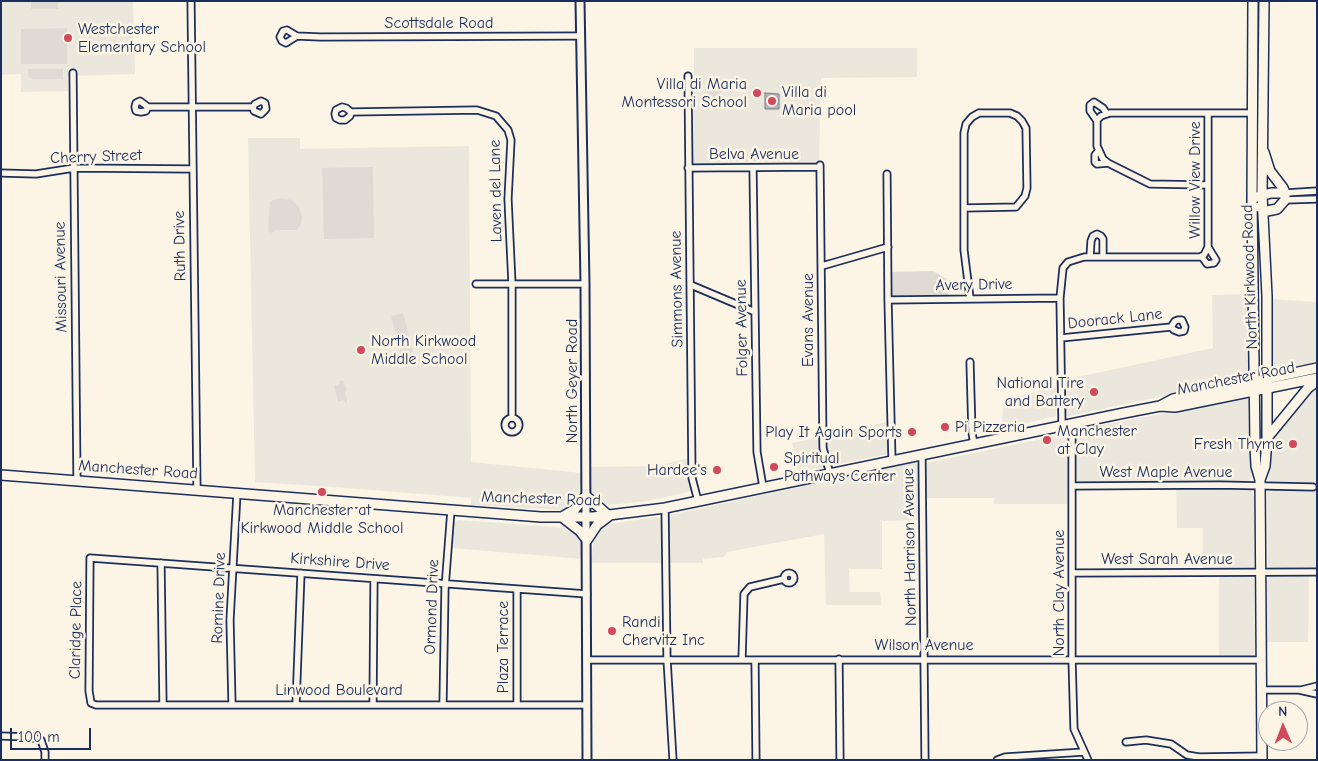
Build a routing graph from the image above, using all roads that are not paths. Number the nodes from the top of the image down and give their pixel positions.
1 (191, 1) edge
2 (580, 1) edge
3 (1246, 1) edge
4 (1253, 1) edge
5 (1264, 1) edge
6 (296, 36) dead end
7 (581, 36) junction
8 (1252, 38) junction
9 (73, 73) dead end
10 (688, 76) dead end
11 (148, 107) dead end
12 (192, 107) junction
13 (253, 108) dead end
14 (351, 112) dead end
15 (1252, 112) junction
16 (1208, 113) junction
17 (1107, 114) junction
18 (1097, 120) junction
19 (1262, 141) junction
20 (820, 166) joint
21 (74, 168) junction
22 (688, 168) junction
23 (753, 168) junction
24 (192, 169) junction
25 (1, 173) edge
26 (887, 174) dead end
27 (1208, 185) junction
28 (1317, 191) edge
29 (1262, 195) junction
30 (1285, 197) junction
31 (1317, 199) edge
32 (1252, 200) junction
33 (964, 208) junction
34 (1262, 208) junction
35 (888, 247) junction
36 (1208, 247) junction
37 (1090, 257) junction
38 (1103, 257) junction
39 (1202, 257) junction
40 (822, 266) junction
41 (476, 284) dead end
42 (512, 284) junction
43 (585, 284) junction
44 (691, 286) junction
45 (970, 298) junction
46 (1060, 298) junction
47 (888, 300) junction
48 (755, 312) junction
49 (1171, 327) dead end
50 (1061, 338) junction
51 (970, 362) dead end
52 (1317, 368) edge
53 (1317, 380) edge
54 (1267, 384) junction
55 (1255, 386) junction
56 (512, 417) dead end
57 (1072, 424) junction
58 (1062, 426) junction
59 (1268, 438) junction
60 (974, 444) junction
61 (922, 455) junction
62 (892, 461) junction
63 (830, 474) junction
64 (1, 475) edge
65 (77, 481) junction
66 (1260, 483) junction
67 (1073, 486) junction
68 (764, 487) junction
69 (1313, 487) dead end
70 (197, 490) junction
71 (237, 493) junction
72 (586, 496) junction
73 (698, 501) junction
74 (664, 508) junction
75 (451, 510) junction
76 (609, 516) junction
77 (587, 517) junction
78 (562, 518) junction
79 (587, 540) junction
80 (90, 558) joint
81 (161, 563) junction
82 (233, 568) junction
83 (1260, 572) junction
84 (1317, 572) edge
85 (301, 573) junction
86 (1073, 573) junction
87 (374, 578) junction
88 (784, 579) dead end
89 (446, 584) junction
90 (517, 590) junction
91 (587, 594) junction
92 (925, 658) junction
93 (666, 659) junction
94 (742, 659) junction
95 (839, 659) junction
96 (587, 660) junction
97 (755, 660) junction
98 (1072, 660) junction
99 (1261, 660) junction
100 (1317, 686) edge
101 (1261, 690) junction
102 (1299, 690) junction
103 (1317, 694) edge
104 (91, 703) joint
105 (163, 704) junction
106 (232, 704) junction
107 (296, 704) junction
108 (373, 704) junction
109 (443, 704) junction
110 (516, 704) junction
111 (587, 705) junction
112 (1, 736) edge
113 (1126, 742) dead end
114 (1084, 752) junction
115 (1018, 758) edge
116 (1262, 758) edge
117 (45, 760) edge
118 (587, 760) edge
119 (673, 760) edge
120 (756, 760) edge
121 (840, 760) edge
122 (925, 760) edge
123 (997, 760) edge
124 (1088, 760) edge

1 - 12 street, Ruth Drive
2 - 7 street, North Geyer Road
3 - 8 main road
4 - 8 main road
5 - 19 main road, North Kirkwood Road
6 - 7 street, Scottsdale Road
7 - 43 street, North Geyer Road
8 - 15 main road, North Kirkwood Road
9 - 21 street, Missouri Avenue
10 - 22 street, Simmons Avenue
11 - 12 street
12 - 13 street
12 - 24 street, Ruth Drive
14 - 42 street, Laven del Lane
15 - 16 street
15 - 32 main road, North Kirkwood Road
16 - 17 street
16 - 27 street, Willow View Drive
17 - 18 street
17 - 18 street
18 - 27 street
19 - 29 main road, North Kirkwood Road
19 - 30 main road
20 - 23 street, Belva Avenue
20 - 40 street, Evans Avenue
21 - 24 street, Cherry Street
21 - 25 street, Cherry Street
21 - 65 street, Missouri Avenue
22 - 23 street, Belva Avenue
22 - 44 street, Simmons Avenue
23 - 48 street, Folger Avenue
24 - 70 street, Ruth Drive
26 - 35 street, North Harrison Avenue
27 - 36 street, Willow View Drive
28 - 30 street
29 - 30 main road
29 - 32 main road
29 - 34 main road, North Kirkwood Road
30 - 31 street
30 - 34 main road
32 - 34 main road
32 - 55 main road, North Kirkwood Road
33 - 33 street
33 - 45 street
34 - 54 main road, North Kirkwood Road
35 - 40 street
35 - 47 street, North Harrison Avenue
36 - 39 street
36 - 39 street, Willow View Drive
37 - 38 street
37 - 38 street
37 - 46 street
38 - 39 street
40 - 63 street, Evans Avenue
41 - 42 street
42 - 43 street
42 - 56 street, Laven del Lane
43 - 72 street, North Geyer Road
44 - 48 street
44 - 73 street, Simmons Avenue
45 - 46 street, Avery Drive
45 - 47 street, Avery Drive
46 - 50 street
47 - 62 street, North Harrison Avenue
48 - 68 street, Folger Avenue
49 - 50 street, Doorack Lane
50 - 58 street
51 - 60 street
52 - 54 main road, Manchester Road
53 - 54 main road, Manchester Road
53 - 59 main road
54 - 55 main road, Manchester Road
54 - 59 main road, North Kirkwood Road
55 - 57 main road, Manchester Road
55 - 66 main road, North Kirkwood Road
57 - 58 main road, Manchester Road
57 - 67 street, North Clay Avenue
58 - 60 main road, Manchester Road
59 - 66 main road, North Kirkwood Road
60 - 61 main road, Manchester Road
61 - 62 main road, Manchester Road
61 - 92 street, North Harrison Avenue
62 - 63 main road, Manchester Road
63 - 68 main road, Manchester Road
64 - 65 main road, Manchester Road
65 - 70 main road, Manchester Road
66 - 67 street, West Maple Avenue
66 - 69 street, West Maple Avenue
66 - 83 main road, North Kirkwood Road
67 - 86 street, North Clay Avenue
68 - 73 main road, Manchester Road
70 - 71 main road, Manchester Road
71 - 75 main road, Manchester Road
71 - 82 street, Romine Drive
72 - 76 main road
72 - 77 street, North Geyer Road
72 - 78 main road
73 - 74 main road, Manchester Road
74 - 76 main road, Manchester Road
74 - 93 street
75 - 78 main road, Manchester Road
75 - 89 street, Ormond Drive
76 - 77 main road, Manchester Road
76 - 79 main road
77 - 78 main road, Manchester Road
77 - 79 street, North Geyer Road
78 - 79 main road
79 - 91 street, North Geyer Road
80 - 81 street, Kirkshire Drive
80 - 104 street, Claridge Place
81 - 82 street, Kirkshire Drive
81 - 105 street
82 - 85 street, Kirkshire Drive
82 - 106 street, Romine Drive
83 - 84 street, West Sarah Avenue
83 - 86 street, West Sarah Avenue
83 - 99 main road, North Kirkwood Road
85 - 87 street, Kirkshire Drive
85 - 107 street
86 - 98 street, North Clay Avenue
87 - 89 street, Kirkshire Drive
87 - 108 street
88 - 94 street
89 - 90 street, Kirkshire Drive
89 - 109 street, Ormond Drive
90 - 91 street, Kirkshire Drive
90 - 110 street, Plaza Terrace
91 - 96 street, North Geyer Road
92 - 95 street, Wilson Avenue
92 - 98 street, Wilson Avenue
92 - 122 street, North Harrison Avenue
93 - 94 street, Wilson Avenue
93 - 96 street, Wilson Avenue
93 - 119 street
94 - 97 street, Wilson Avenue
95 - 97 street, Wilson Avenue
95 - 121 street
96 - 111 street, North Geyer Road
97 - 120 street
98 - 99 street, Wilson Avenue
98 - 114 street, North Clay Avenue
99 - 101 main road, North Kirkwood Road
100 - 102 street
101 - 102 street
101 - 116 main road, North Kirkwood Road
102 - 103 street
104 - 105 street, Linwood Boulevard
105 - 106 street, Linwood Boulevard
106 - 107 street, Linwood Boulevard
107 - 108 street, Linwood Boulevard
108 - 109 street, Linwood Boulevard
109 - 110 street, Linwood Boulevard
110 - 111 street, Linwood Boulevard
111 - 118 street, North Geyer Road
112 - 117 street
113 - 116 street
114 - 115 street
114 - 124 street, North Clay Avenue
115 - 123 street

